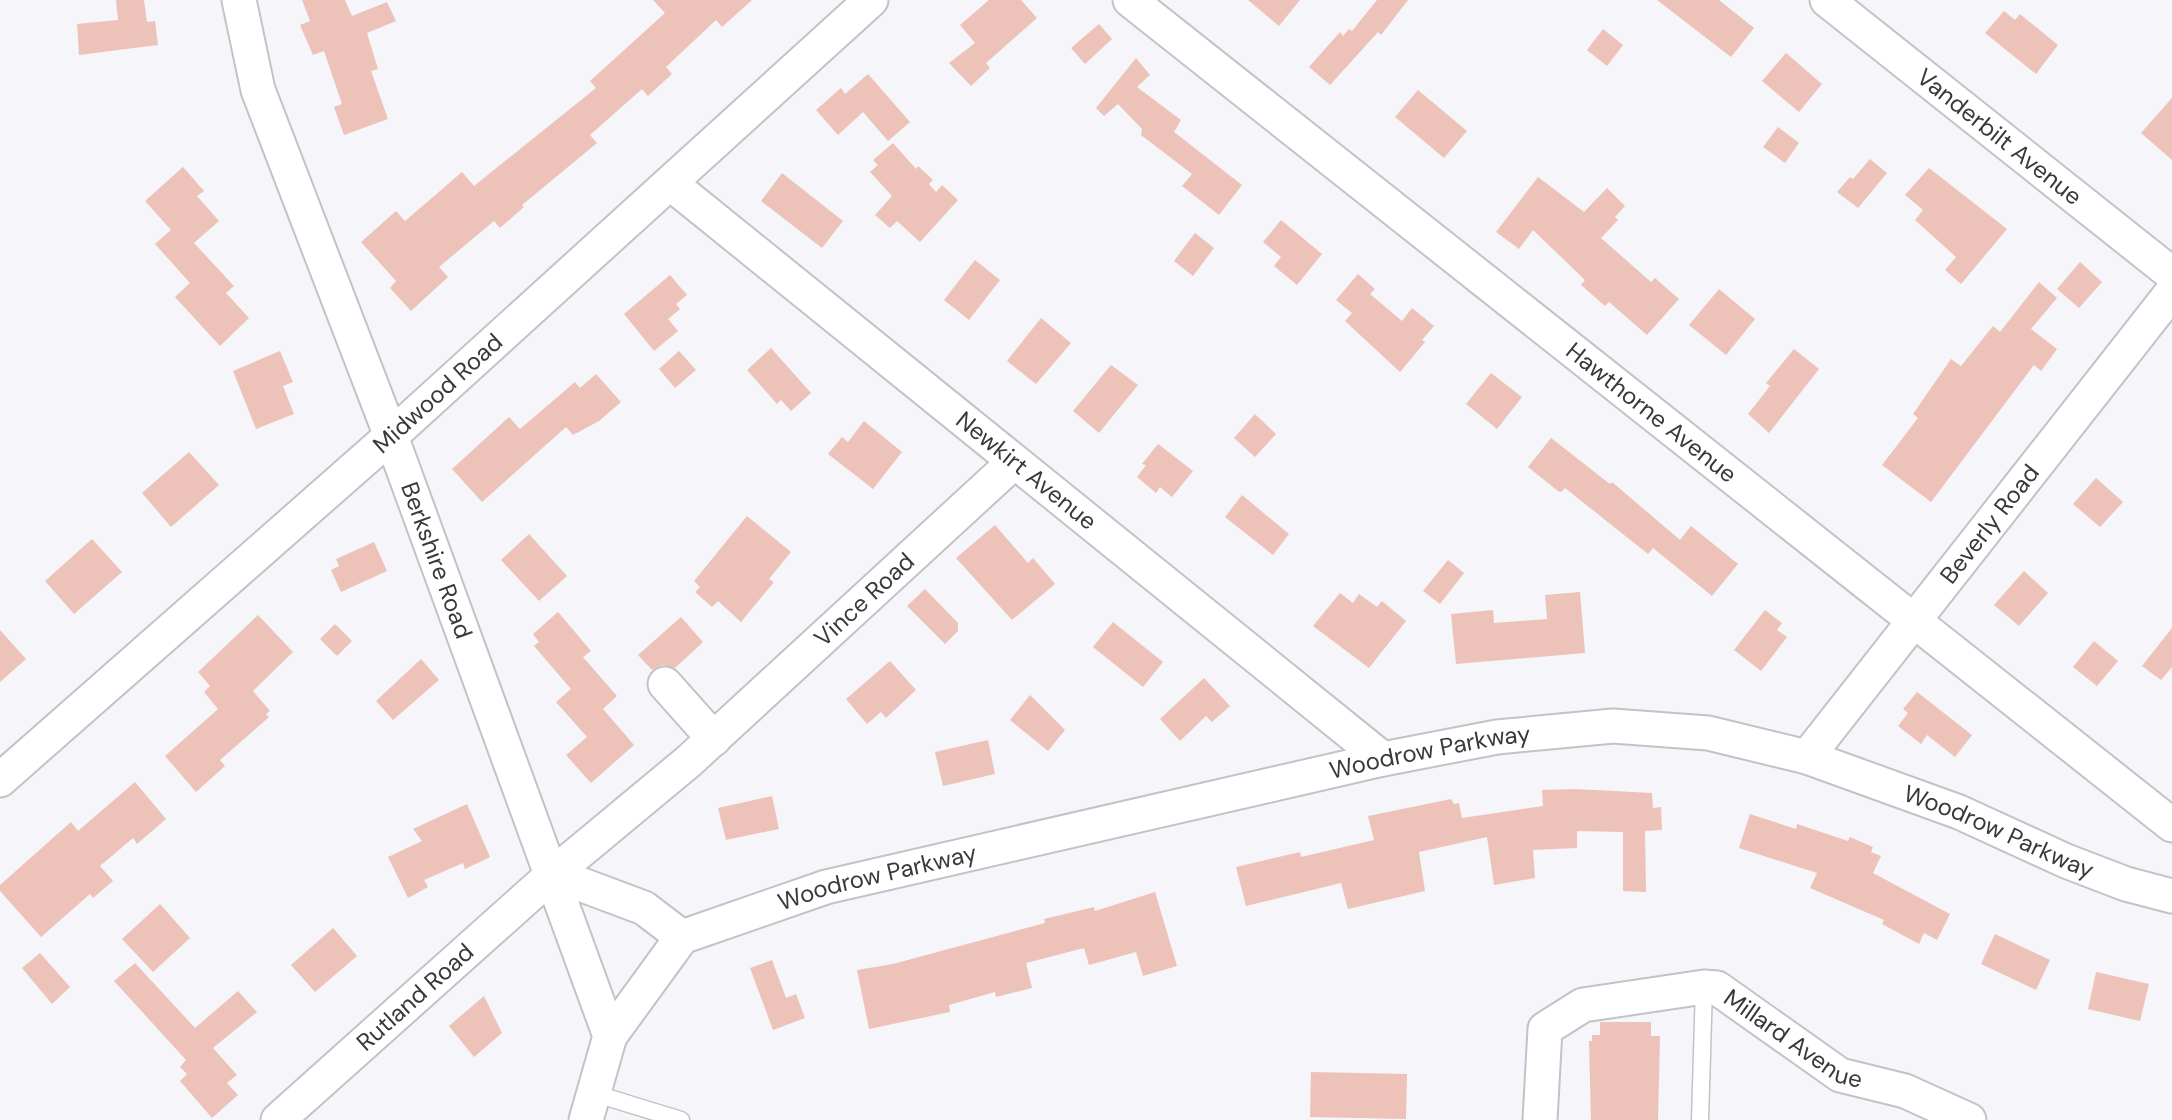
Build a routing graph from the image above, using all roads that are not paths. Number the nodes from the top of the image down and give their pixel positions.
1 (239, 0) edge
2 (871, 0) edge
3 (1130, 0) edge
4 (1827, 0) edge
5 (670, 183) junction
6 (2172, 274) edge
7 (2172, 292) edge
8 (391, 436) junction
9 (1014, 462) junction
10 (1914, 618) junction
11 (665, 684) dead end
12 (713, 739) junction
13 (1807, 757) junction
14 (1383, 759) junction
15 (0, 780) edge
16 (2172, 825) edge
17 (553, 874) junction
18 (2172, 896) edge
19 (682, 937) junction
20 (1704, 987) junction
21 (610, 1036) junction
22 (589, 1107) edge
23 (278, 1120) edge
24 (681, 1120) edge
25 (1540, 1120) edge
26 (1700, 1120) edge
27 (1969, 1120) edge

1 - 8 street, Berkshire Road
2 - 5 street, Midwood Road
3 - 10 street, Hawthorne Avenue
4 - 6 street, Vanderbilt Avenue
5 - 8 street, Midwood Road
5 - 9 street, Newkirt Avenue
7 - 10 street, Beverly Road
8 - 15 street, Midwood Road
8 - 17 street, Berkshire Road
9 - 12 street, Vince Road
9 - 14 street, Newkirt Avenue
10 - 13 street, Beverly Road
10 - 16 street, Hawthorne Avenue
11 - 12 street
12 - 17 street, Vince Road
13 - 14 street, Woodrow Parkway
13 - 18 street, Woodrow Parkway
14 - 19 street, Woodrow Parkway
17 - 19 street
17 - 21 street, Berkshire Road
17 - 23 street, Rutland Road
19 - 21 street
20 - 25 street, Millard Avenue
20 - 26 lane
20 - 27 street, Millard Avenue
21 - 22 street
22 - 24 lane

